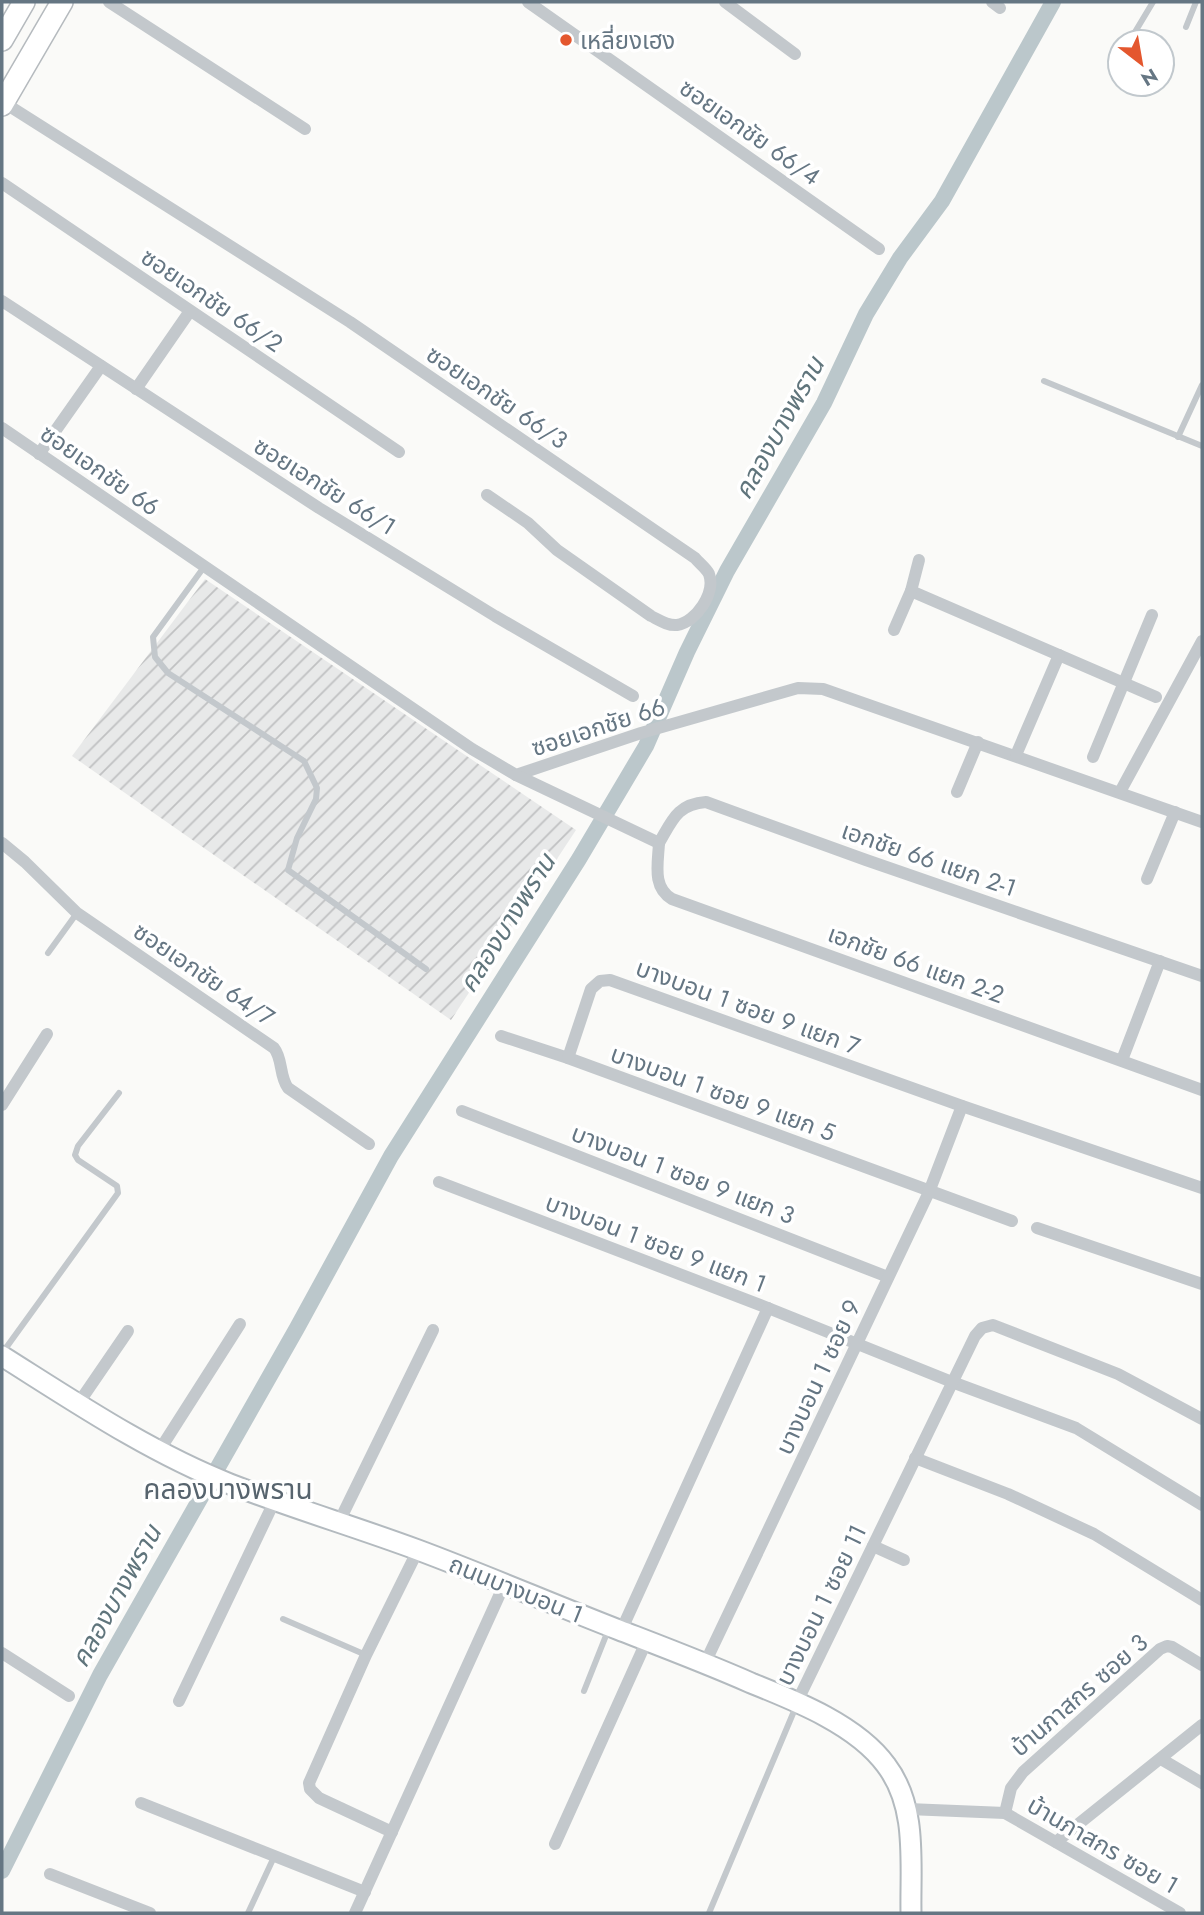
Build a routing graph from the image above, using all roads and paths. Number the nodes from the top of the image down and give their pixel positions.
1 (24, 2) edge
2 (62, 2) edge
3 (108, 2) edge
4 (528, 2) edge
5 (725, 2) edge
6 (1153, 2) edge
7 (1196, 2) edge
8 (1186, 27) dead end
9 (5, 28) edge
10 (1137, 28) edge
11 (795, 54) dead end
12 (3, 103) edge
13 (306, 129) dead end
14 (2, 183) edge
15 (879, 249) dead end
16 (2, 301) edge
17 (190, 311) junction
18 (102, 366) junction
19 (1044, 381) dead end
20 (1202, 385) edge
21 (136, 389) junction
22 (2, 428) edge
23 (1178, 437) junction
24 (1202, 446) edge
25 (399, 452) dead end
26 (39, 454) junction
27 (487, 495) dead end
28 (919, 560) dead end
29 (204, 567) junction
30 (911, 591) junction
31 (1152, 615) dead end
32 (894, 630) dead end
33 (1202, 642) edge
34 (1059, 655) junction
35 (1124, 683) junction
36 (633, 696) dead end
37 (1156, 697) dead end
38 (978, 741) junction
39 (1016, 755) junction
40 (1093, 757) dead end
41 (516, 775) junction
42 (957, 792) dead end
43 (1120, 792) junction
44 (1175, 812) junction
45 (1202, 822) edge
46 (2, 843) edge
47 (659, 844) junction
48 (1147, 879) dead end
49 (77, 913) junction
50 (48, 953) dead end
51 (1160, 961) junction
52 (426, 969) dead end
53 (1202, 976) edge
54 (47, 1034) dead end
55 (501, 1036) dead end
56 (568, 1058) junction
57 (1122, 1060) junction
58 (1202, 1090) edge
59 (119, 1093) dead end
60 (2, 1105) edge
61 (962, 1106) junction
62 (462, 1111) dead end
63 (369, 1144) dead end
64 (439, 1182) dead end
65 (1202, 1188) edge
66 (929, 1192) junction
67 (1012, 1221) dead end
68 (1037, 1228) dead end
69 (888, 1277) junction
70 (1202, 1284) edge
71 (768, 1308) junction
72 (240, 1324) dead end
73 (433, 1330) dead end
74 (128, 1331) dead end
75 (857, 1344) junction
76 (2, 1355) edge
77 (952, 1382) junction
78 (78, 1404) junction
79 (1202, 1419) edge
80 (159, 1451) junction
81 (915, 1458) junction
82 (275, 1500) junction
83 (1202, 1504) edge
84 (338, 1524) junction
85 (873, 1546) junction
86 (418, 1550) junction
87 (904, 1560) dead end
88 (504, 1585) junction
89 (1202, 1600) edge
90 (283, 1619) dead end
91 (616, 1628) junction
92 (647, 1640) junction
93 (2, 1653) edge
94 (366, 1655) junction
95 (705, 1663) junction
96 (1202, 1665) edge
97 (584, 1691) dead end
98 (69, 1696) dead end
99 (179, 1701) dead end
100 (797, 1702) junction
101 (1202, 1725) edge
102 (1161, 1759) junction
103 (1202, 1783) edge
104 (141, 1803) dead end
105 (908, 1809) junction
106 (1005, 1813) junction
107 (392, 1832) junction
108 (1056, 1842) junction
109 (555, 1844) dead end
110 (274, 1857) junction
111 (50, 1874) dead end
112 (365, 1892) junction
113 (143, 1912) edge
114 (248, 1913) edge
115 (355, 1913) edge
116 (709, 1913) edge
117 (911, 1913) edge
118 (1180, 1913) edge

1 - 9 main road
2 - 12 main road
3 - 13 street
4 - 15 street, ซอยเอกชัย 66/4
5 - 11 street
6 - 10 lane
7 - 8 lane
12 - 27 street, ซอยเอกชัย 66/3
14 - 17 street, ซอยเอกชัย 66/2
16 - 18 street, ซอยเอกชัย 66/1
17 - 21 street
17 - 25 street, ซอยเอกชัย 66/2
18 - 21 street, ซอยเอกชัย 66/1
18 - 26 street
19 - 23 lane
20 - 23 lane
21 - 36 street, ซอยเอกชัย 66/1
22 - 26 street, ซอยเอกชัย 66
23 - 24 lane
26 - 29 street, ซอยเอกชัย 66
28 - 30 street
29 - 41 street, ซอยเอกชัย 66
29 - 52 lane
30 - 32 street
30 - 34 street
31 - 35 street
33 - 43 street
34 - 35 street
34 - 39 street
35 - 37 street
35 - 40 street
38 - 39 street, ซอยเอกชัย 66
38 - 41 street, ซอยเอกชัย 66
38 - 42 street
39 - 43 street, ซอยเอกชัย 66
41 - 47 street
43 - 44 street, ซอยเอกชัย 66
44 - 45 street, ซอยเอกชัย 66
44 - 48 street
46 - 49 street, ซอยเอกชัย 64/7
47 - 51 street, เอกชัย 66 แยก 2-1
47 - 57 street, เอกชัย 66 แยก 2-2
49 - 50 lane
49 - 63 street, ซอยเอกชัย 64/7
51 - 53 street, เอกชัย 66 แยก 2-1
51 - 57 street
54 - 60 street
55 - 56 street, บางบอน 1 ซอย 9 แยก 5
56 - 61 street, บางบอน 1 ซอย 9 แยก 7
56 - 66 street, บางบอน 1 ซอย 9 แยก 5
57 - 58 street, เอกชัย 66 แยก 2-2
59 - 76 lane
61 - 65 street, บางบอน 1 ซอย 9 แยก 7
61 - 66 street, บางบอน 1 ซอย 9
62 - 69 street, บางบอน 1 ซอย 9 แยก 3
64 - 71 street, บางบอน 1 ซอย 9 แยก 1
66 - 67 street, บางบอน 1 ซอย 9 แยก 5
66 - 69 street, บางบอน 1 ซอย 9
68 - 70 street
69 - 75 street, บางบอน 1 ซอย 9
71 - 75 street, บางบอน 1 ซอย 9 แยก 1
71 - 91 street
72 - 80 street
73 - 84 street
74 - 78 street
75 - 77 street, บางบอน 1 ซอย 9 แยก 1
75 - 95 street, บางบอน 1 ซอย 9
76 - 78 main road, ถนนบางบอน 1
77 - 79 street, บางบอน 1 ซอย 11
77 - 81 street, บางบอน 1 ซอย 11
77 - 83 street, บางบอน 1 ซอย 9 แยก 1
78 - 80 main road, ถนนบางบอน 1
80 - 82 main road, ถนนบางบอน 1
81 - 85 street, บางบอน 1 ซอย 11
81 - 89 street
82 - 84 main road, ถนนบางบอน 1
82 - 99 street
84 - 86 main road, ถนนบางบอน 1
85 - 87 street
85 - 100 street, บางบอน 1 ซอย 11
86 - 88 main road, ถนนบางบอน 1
86 - 94 street
88 - 91 main road, ถนนบางบอน 1
88 - 107 street
90 - 94 lane
91 - 92 main road, ถนนบางบอน 1
91 - 97 lane
92 - 95 main road, ถนนบางบอน 1
92 - 109 street
93 - 98 street
94 - 107 street
95 - 100 main road, ถนนบางบอน 1
96 - 106 street, บ้านภาสกร ซอย 3
100 - 105 main road, ถนนบางบอน 1
100 - 116 lane, บางบอน 1 ซอย 11
101 - 102 street
102 - 103 street
102 - 108 street
104 - 110 street
105 - 106 street
105 - 117 main road, ถนนบางบอน 1
106 - 108 street, บ้านภาสกร ซอย 1
107 - 112 street
108 - 118 street, บ้านภาสกร ซอย 1
110 - 112 street
110 - 114 lane
111 - 113 street
112 - 115 street

